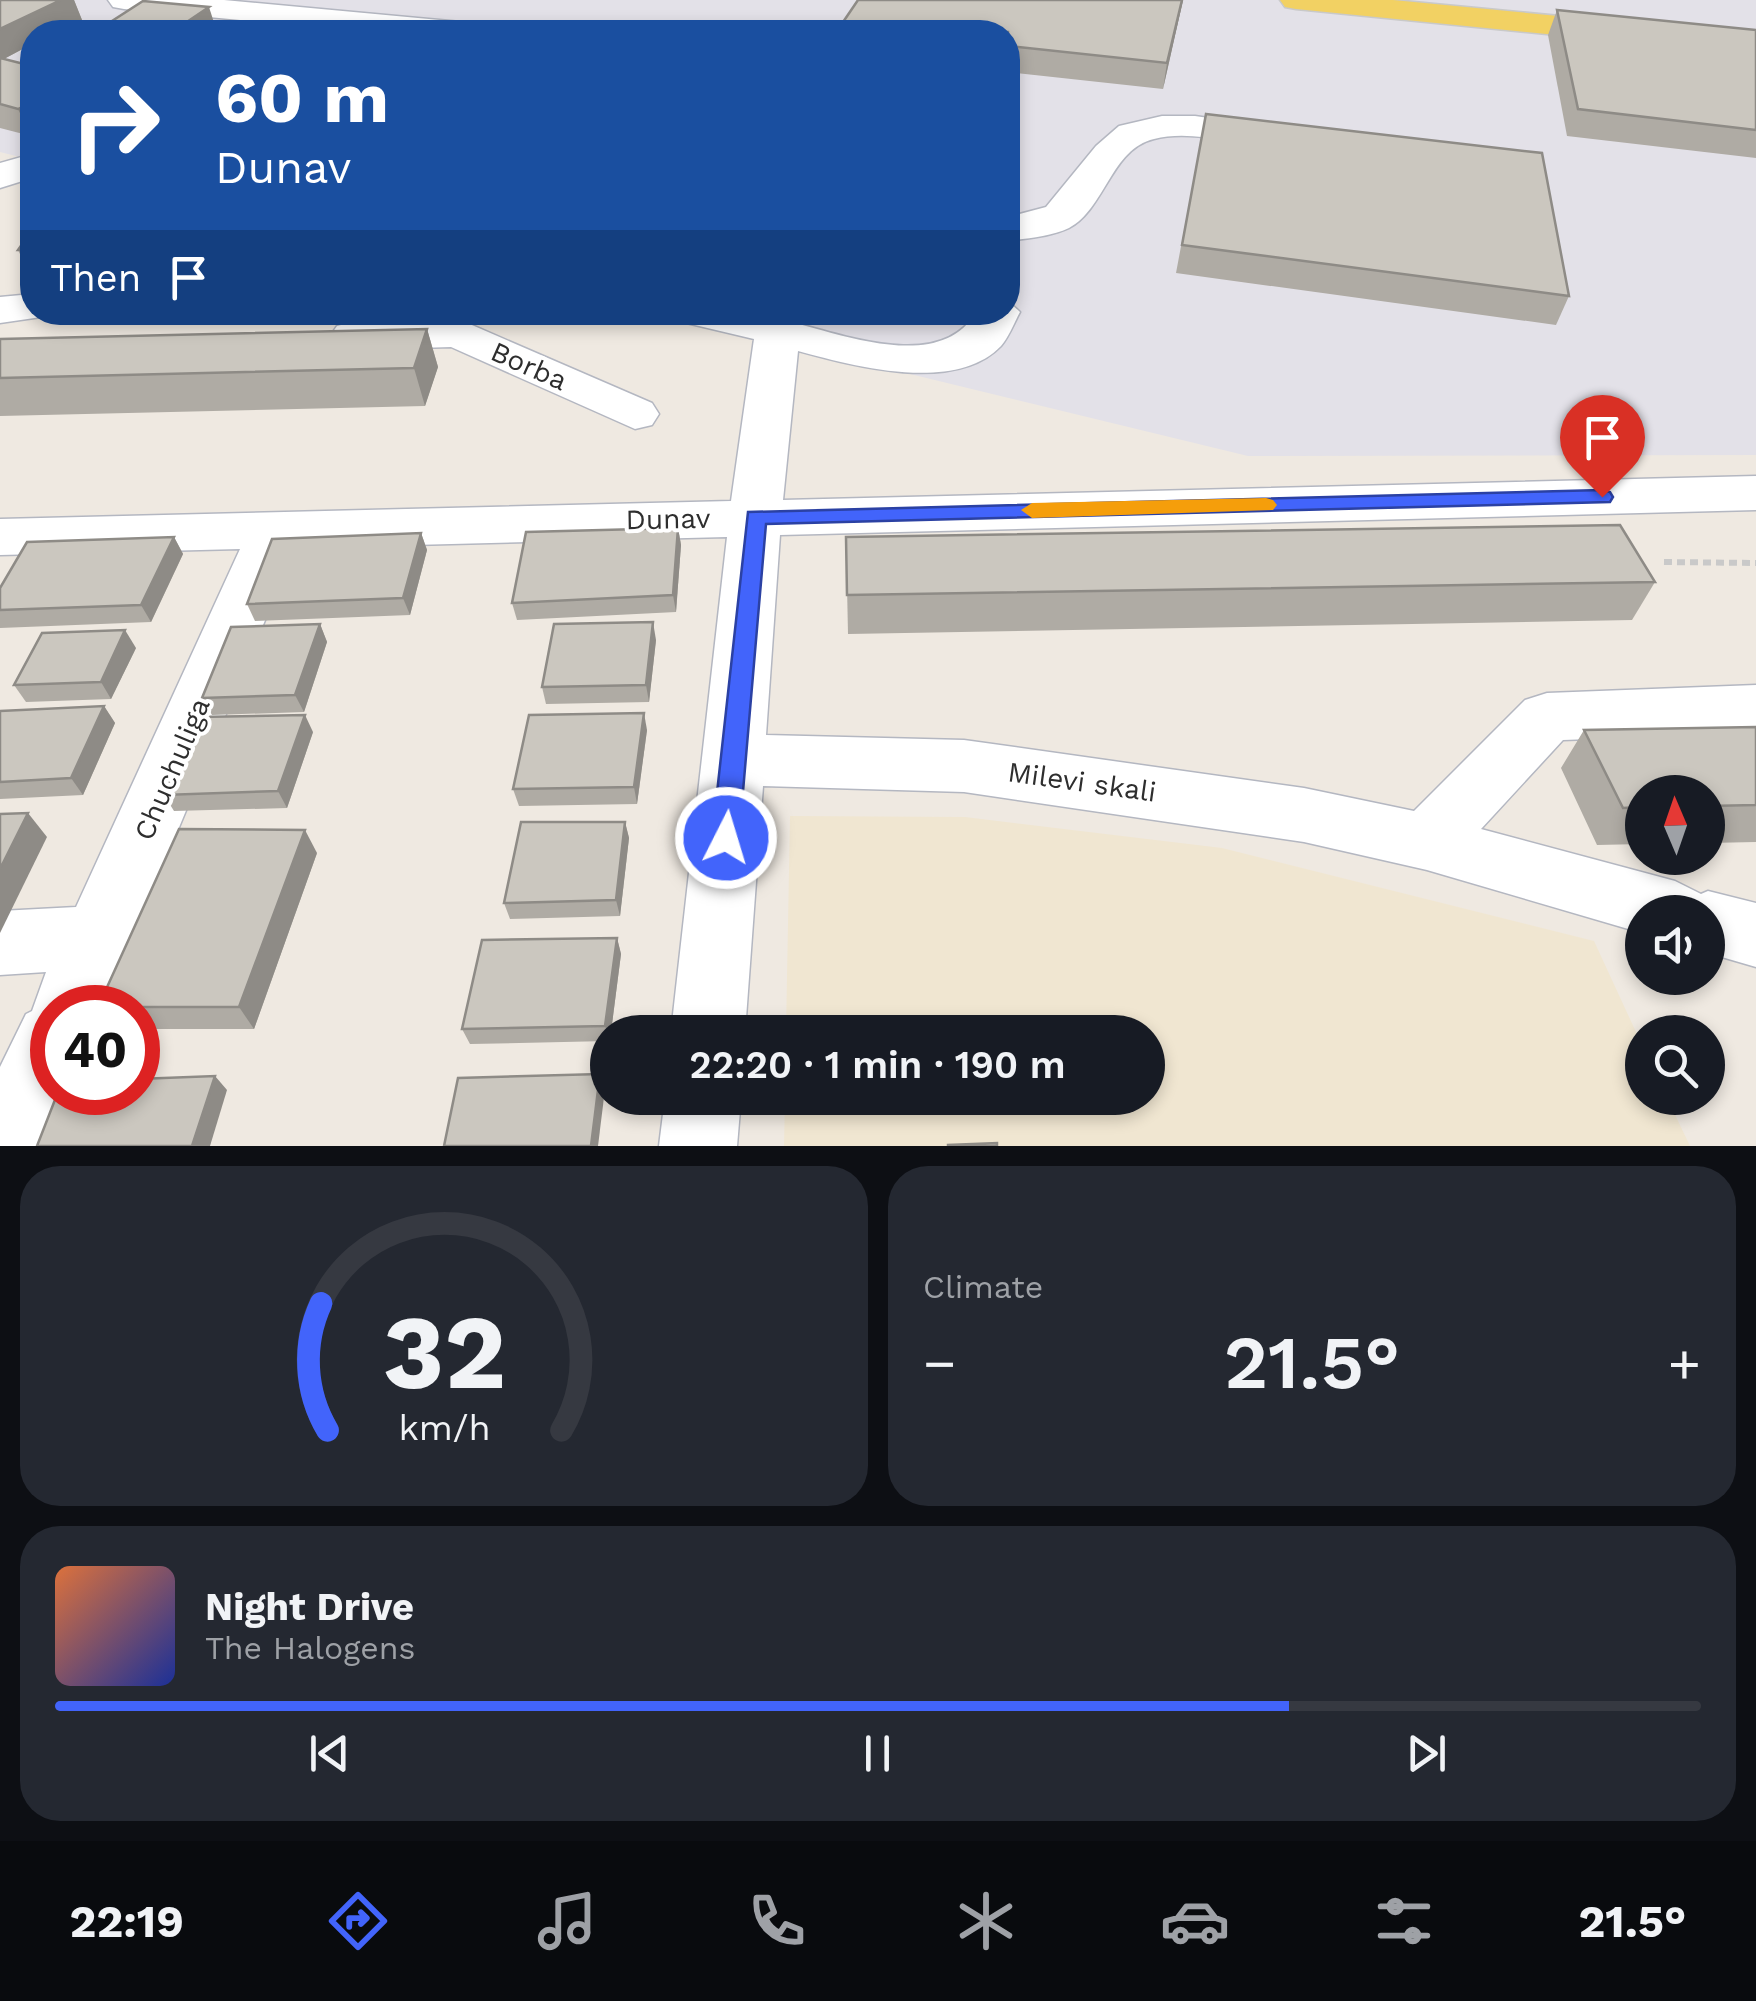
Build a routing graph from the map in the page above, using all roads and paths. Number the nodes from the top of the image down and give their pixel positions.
1 (126, 0) edge
2 (1296, 0) edge
3 (1510, 0) edge
4 (292, 7) edge
5 (380, 20) edge
6 (1756, 23) edge
7 (1756, 45) edge
8 (1322, 144) edge
9 (1020, 227) edge
10 (427, 325) edge
11 (449, 325) edge
12 (749, 325) edge
13 (994, 325) edge
14 (778, 332) junction
15 (318, 337) edge
16 (60, 343) edge
17 (0, 345) edge
18 (635, 414) dead end
19 (1756, 493) edge
20 (756, 517) junction
21 (276, 529) junction
22 (0, 537) edge
23 (1664, 562) dead end
24 (1756, 563) edge
25 (1756, 709) edge
26 (732, 760) junction
27 (1427, 842) junction
28 (1625, 898) edge
29 (1725, 927) edge
30 (1756, 936) edge
31 (98, 938) junction
32 (0, 943) edge
33 (77, 985) edge
34 (710, 1015) edge
35 (30, 1086) edge
36 (701, 1115) edge
37 (3, 1146) edge
38 (698, 1146) edge

1 - 4 street
2 - 7 main road
3 - 6 main road
4 - 5 street
8 - 9 street
10 - 15 street, Borba
11 - 18 street, Borba
12 - 14 street
13 - 14 street
14 - 20 street
16 - 17 street
19 - 20 street, Dunav
20 - 21 street, Dunav
20 - 26 street
21 - 22 street, Dunav
21 - 31 street, Chuchuliga
23 - 24 path
25 - 27 street
26 - 27 street, Milevi skali
26 - 34 street
27 - 28 street, Milevi skali
29 - 30 street
31 - 32 street
31 - 33 street, Chuchuliga
35 - 37 street
36 - 38 street

